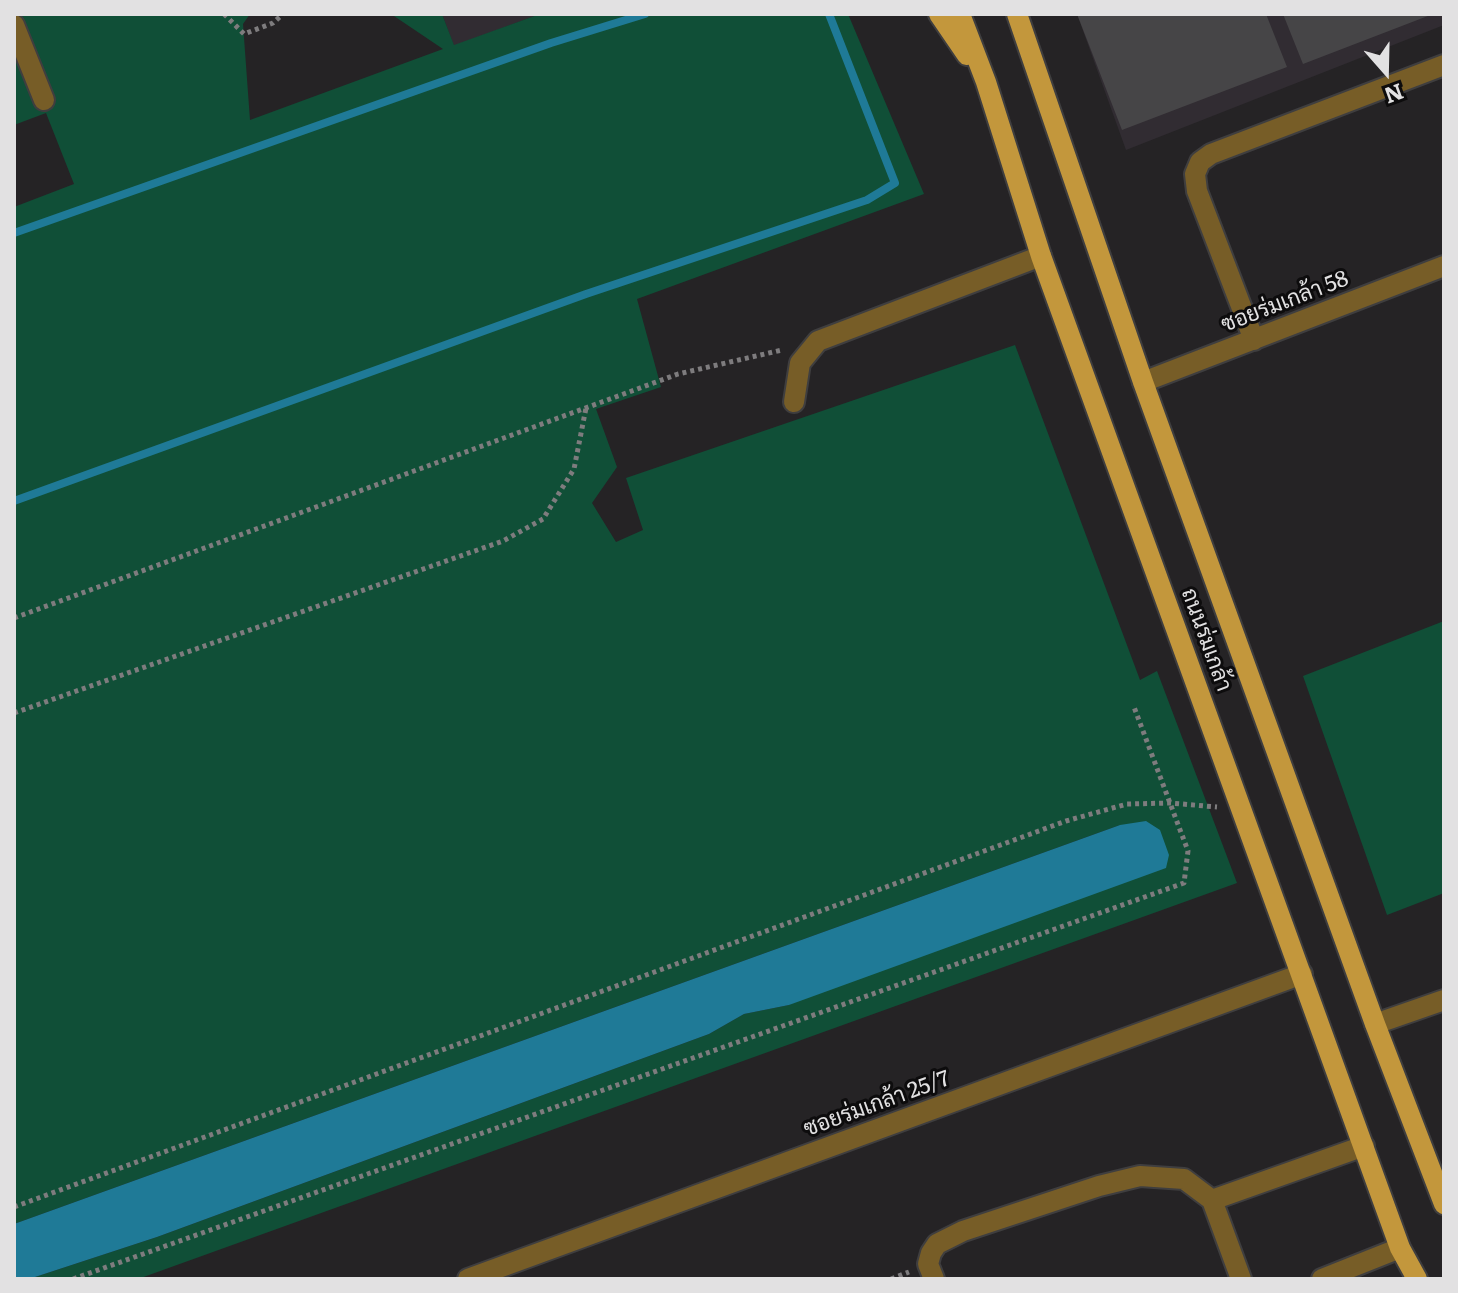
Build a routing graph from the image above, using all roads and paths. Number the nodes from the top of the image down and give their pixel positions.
1 (224, 14) edge
2 (283, 14) edge
3 (939, 14) edge
4 (960, 14) edge
5 (1017, 14) edge
6 (14, 25) edge
7 (1443, 69) edge
8 (986, 82) junction
9 (44, 100) dead end
10 (1041, 256) junction
11 (1444, 266) edge
12 (1254, 340) junction
13 (818, 341) junction
14 (1143, 382) junction
15 (794, 402) dead end
16 (586, 408) junction
17 (14, 618) edge
18 (1134, 707) dead end
19 (14, 713) edge
20 (1170, 803) junction
21 (1242, 809) junction
22 (1302, 974) junction
23 (1444, 1000) edge
24 (1375, 1024) junction
25 (1364, 1146) junction
26 (1438, 1175) edge
27 (1212, 1200) junction
28 (1444, 1204) edge
29 (14, 1207) edge
30 (1400, 1248) junction
31 (73, 1279) edge
32 (468, 1279) edge
33 (934, 1279) edge
34 (1241, 1279) edge
35 (1322, 1279) edge
36 (1417, 1279) edge

1 - 2 path
3 - 8 main road
4 - 8 main road, ถนนร่มเกล้า
5 - 14 main road, ถนนร่มเกล้า
6 - 9 street
7 - 12 street
8 - 10 main road, ถนนร่มเกล้า
10 - 13 street
10 - 21 main road, ถนนร่มเกล้า
11 - 12 street, ซอยร่มเกล้า 58
12 - 14 street, ซอยร่มเกล้า 58
13 - 15 street
13 - 16 path
14 - 24 main road, ถนนร่มเกล้า
16 - 17 path
16 - 19 path
18 - 20 path
20 - 21 path
20 - 29 path
20 - 31 path
21 - 22 main road, ถนนร่มเกล้า
22 - 25 main road, ถนนร่มเกล้า
22 - 32 street, ซอยร่มเกล้า 25/7
23 - 24 street
24 - 26 main road, ถนนร่มเกล้า
25 - 27 street
25 - 30 main road, ถนนร่มเกล้า
26 - 28 main road, ถนนร่มเกล้า
27 - 33 street
27 - 34 street
30 - 35 street
30 - 36 main road, ถนนร่มเกล้า

